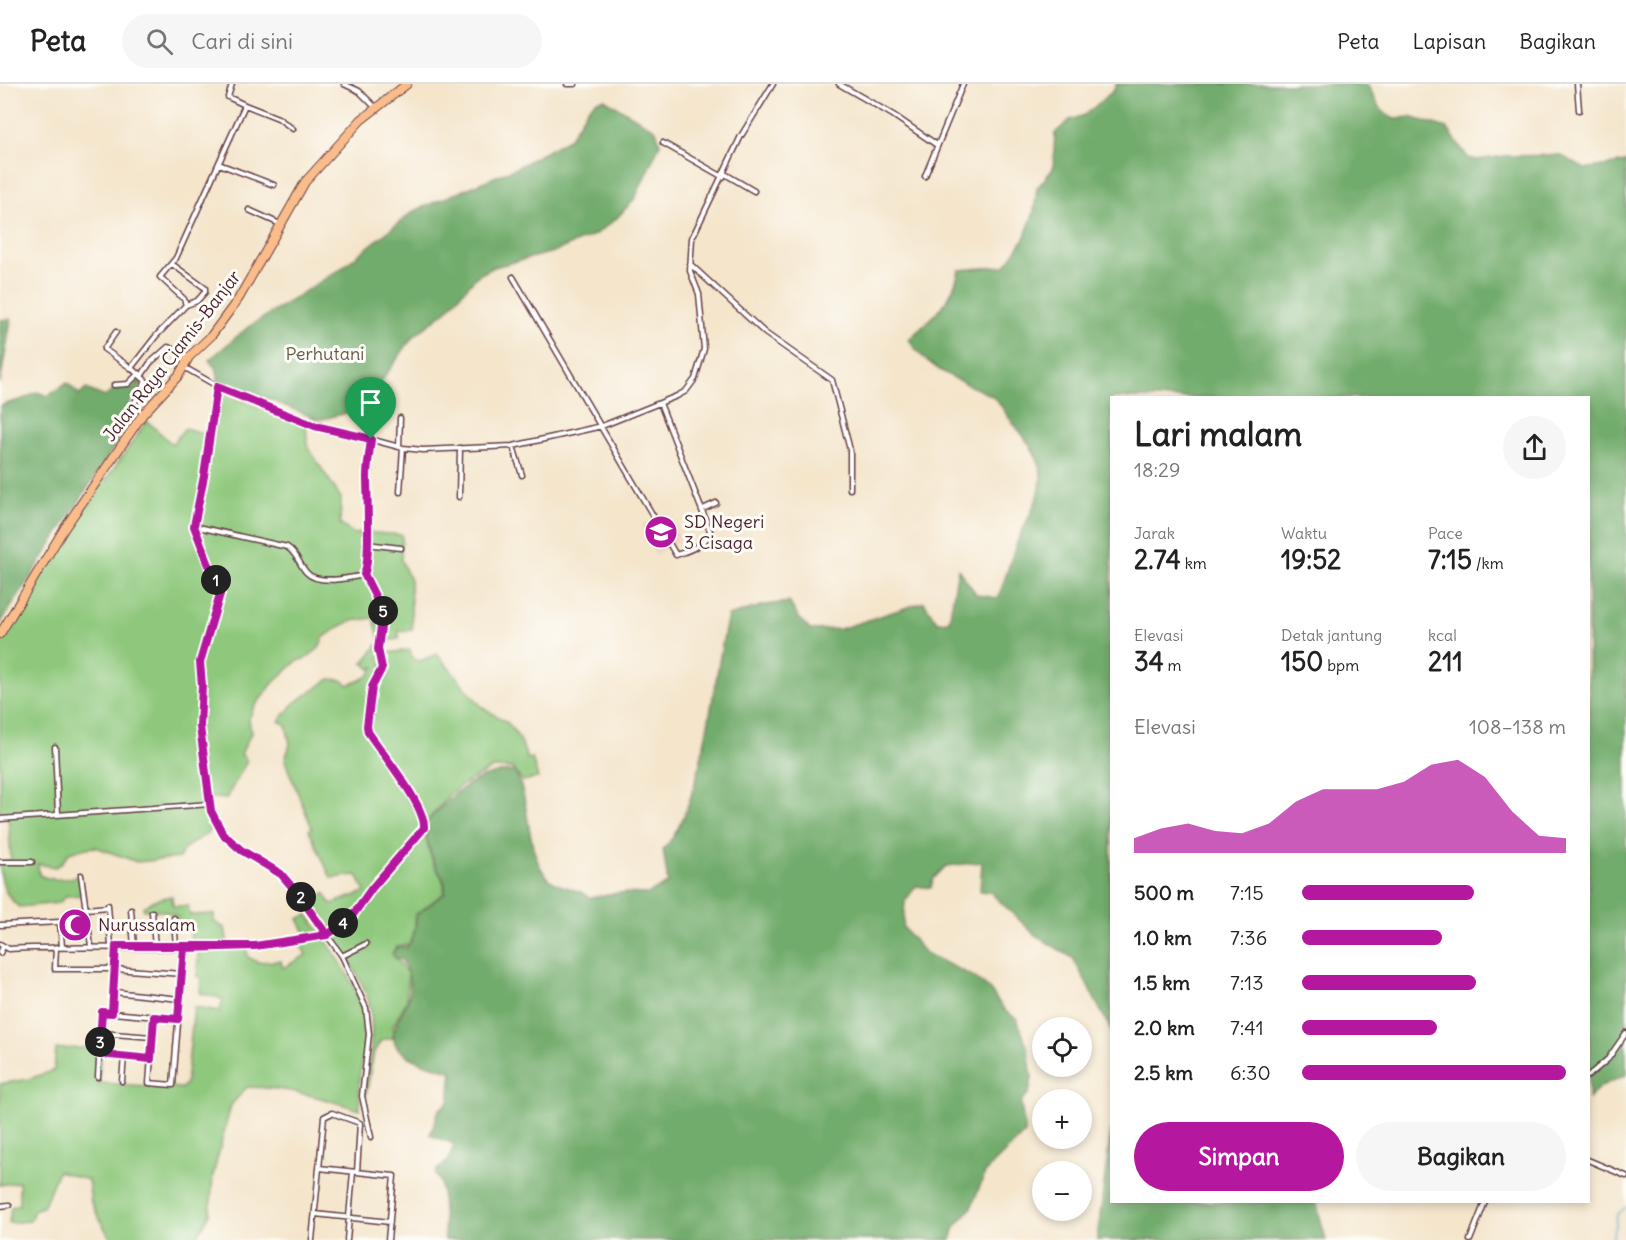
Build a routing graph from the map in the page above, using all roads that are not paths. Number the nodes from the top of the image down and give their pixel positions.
1 (232, 84) edge
2 (344, 84) edge
3 (407, 84) edge
4 (567, 84) edge
5 (575, 84) edge
6 (773, 84) edge
7 (839, 84) edge
8 (963, 84) edge
9 (1577, 84) edge
10 (245, 105) junction
11 (376, 108) junction
12 (1579, 110) dead end
13 (293, 129) dead end
14 (663, 143) dead end
15 (937, 145) junction
16 (219, 164) junction
17 (724, 176) junction
18 (925, 176) dead end
19 (274, 184) dead end
20 (754, 191) dead end
21 (249, 210) dead end
22 (280, 224) junction
23 (690, 263) junction
24 (172, 264) junction
25 (513, 277) dead end
26 (186, 305) junction
27 (116, 332) dead end
28 (189, 357) junction
29 (182, 366) junction
30 (131, 368) junction
31 (140, 374) junction
32 (114, 385) dead end
33 (217, 387) junction
34 (660, 403) junction
35 (143, 414) junction
36 (400, 418) dead end
37 (602, 426) junction
38 (371, 439) junction
39 (513, 446) junction
40 (401, 447) junction
41 (460, 448) junction
42 (522, 475) dead end
43 (850, 489) dead end
44 (400, 492) dead end
45 (459, 497) dead end
46 (717, 503) dead end
47 (703, 509) junction
48 (194, 526) junction
49 (366, 544) junction
50 (400, 548) dead end
51 (364, 574) junction
52 (0, 634) edge
53 (54, 747) dead end
54 (210, 804) junction
55 (58, 814) junction
56 (0, 819) edge
57 (0, 862) edge
58 (32, 862) dead end
59 (81, 875) dead end
60 (86, 909) junction
61 (131, 910) dead end
62 (152, 912) dead end
63 (174, 918) dead end
64 (0, 925) edge
65 (327, 935) junction
66 (366, 945) dead end
67 (1, 946) edge
68 (91, 946) junction
69 (114, 946) junction
70 (134, 946) junction
71 (56, 947) junction
72 (62, 947) junction
73 (155, 947) junction
74 (176, 948) junction
75 (184, 948) junction
76 (0, 953) edge
77 (342, 956) junction
78 (115, 969) junction
79 (182, 974) junction
80 (114, 992) junction
81 (180, 999) junction
82 (112, 1013) junction
83 (154, 1017) junction
84 (178, 1019) junction
85 (101, 1033) junction
86 (1626, 1033) edge
87 (152, 1037) junction
88 (99, 1054) junction
89 (124, 1056) junction
90 (151, 1059) junction
91 (1590, 1074) edge
92 (98, 1077) dead end
93 (122, 1081) dead end
94 (371, 1137) dead end
95 (1590, 1161) edge
96 (319, 1168) junction
97 (355, 1172) junction
98 (1626, 1176) edge
99 (1485, 1203) edge
100 (9, 1205) dead end
101 (0, 1206) edge
102 (315, 1214) junction
103 (349, 1217) junction
104 (390, 1222) junction
105 (312, 1240) edge
106 (347, 1240) edge
107 (388, 1240) edge
108 (1470, 1240) edge

1 - 10 street
2 - 11 street
3 - 11 highway, Jalan Raya Ciamis-Banjar
4 - 5 street
6 - 17 street
7 - 15 street
8 - 15 street
9 - 12 street
10 - 13 street
10 - 16 street
11 - 22 highway, Jalan Raya Ciamis-Banjar
14 - 17 street
15 - 18 street
16 - 19 street
16 - 24 street
17 - 20 street
17 - 23 street
21 - 22 street
22 - 28 highway, Jalan Raya Ciamis-Banjar
23 - 34 street
23 - 43 street
24 - 26 street
24 - 26 street
25 - 37 street
26 - 30 street
27 - 30 street
28 - 29 highway, Jalan Raya Ciamis-Banjar
28 - 31 street
29 - 33 street
29 - 35 highway, Jalan Raya Ciamis-Banjar
30 - 31 street
31 - 32 street
31 - 35 street
33 - 38 street
33 - 48 street
34 - 37 street
34 - 47 street
35 - 52 highway, Jalan Raya Ciamis-Banjar
36 - 40 street
37 - 39 street
37 - 47 street
38 - 40 street
38 - 49 street
39 - 41 street
39 - 42 street
40 - 41 street
40 - 44 street
41 - 45 street
46 - 47 street
48 - 51 street
48 - 54 street
49 - 50 street
49 - 51 street
51 - 65 street
53 - 55 street
54 - 55 street
54 - 65 street
55 - 56 street
57 - 58 street
59 - 60 street
60 - 68 street
60 - 69 street
61 - 70 street
62 - 73 street
63 - 74 street
64 - 72 street
65 - 75 street
65 - 77 street
66 - 77 street
67 - 71 street
67 - 76 street
68 - 69 street
68 - 72 street
69 - 70 street
69 - 78 street
70 - 73 street
71 - 72 street
71 - 78 street
73 - 74 street
74 - 75 street
75 - 79 street
77 - 94 street
78 - 79 street
78 - 80 street
79 - 81 street
80 - 81 street
80 - 82 street
81 - 84 street
82 - 83 street
82 - 85 street
83 - 84 street
83 - 87 street
84 - 90 street
85 - 87 street
85 - 88 street
86 - 91 street
87 - 90 street
88 - 89 street
88 - 92 street
89 - 90 street
89 - 93 street
95 - 98 street
96 - 97 street
96 - 97 street
96 - 102 street
97 - 103 street
97 - 104 street
99 - 108 street
100 - 101 street
102 - 103 street
102 - 105 street
103 - 104 street
103 - 106 street
104 - 107 street

